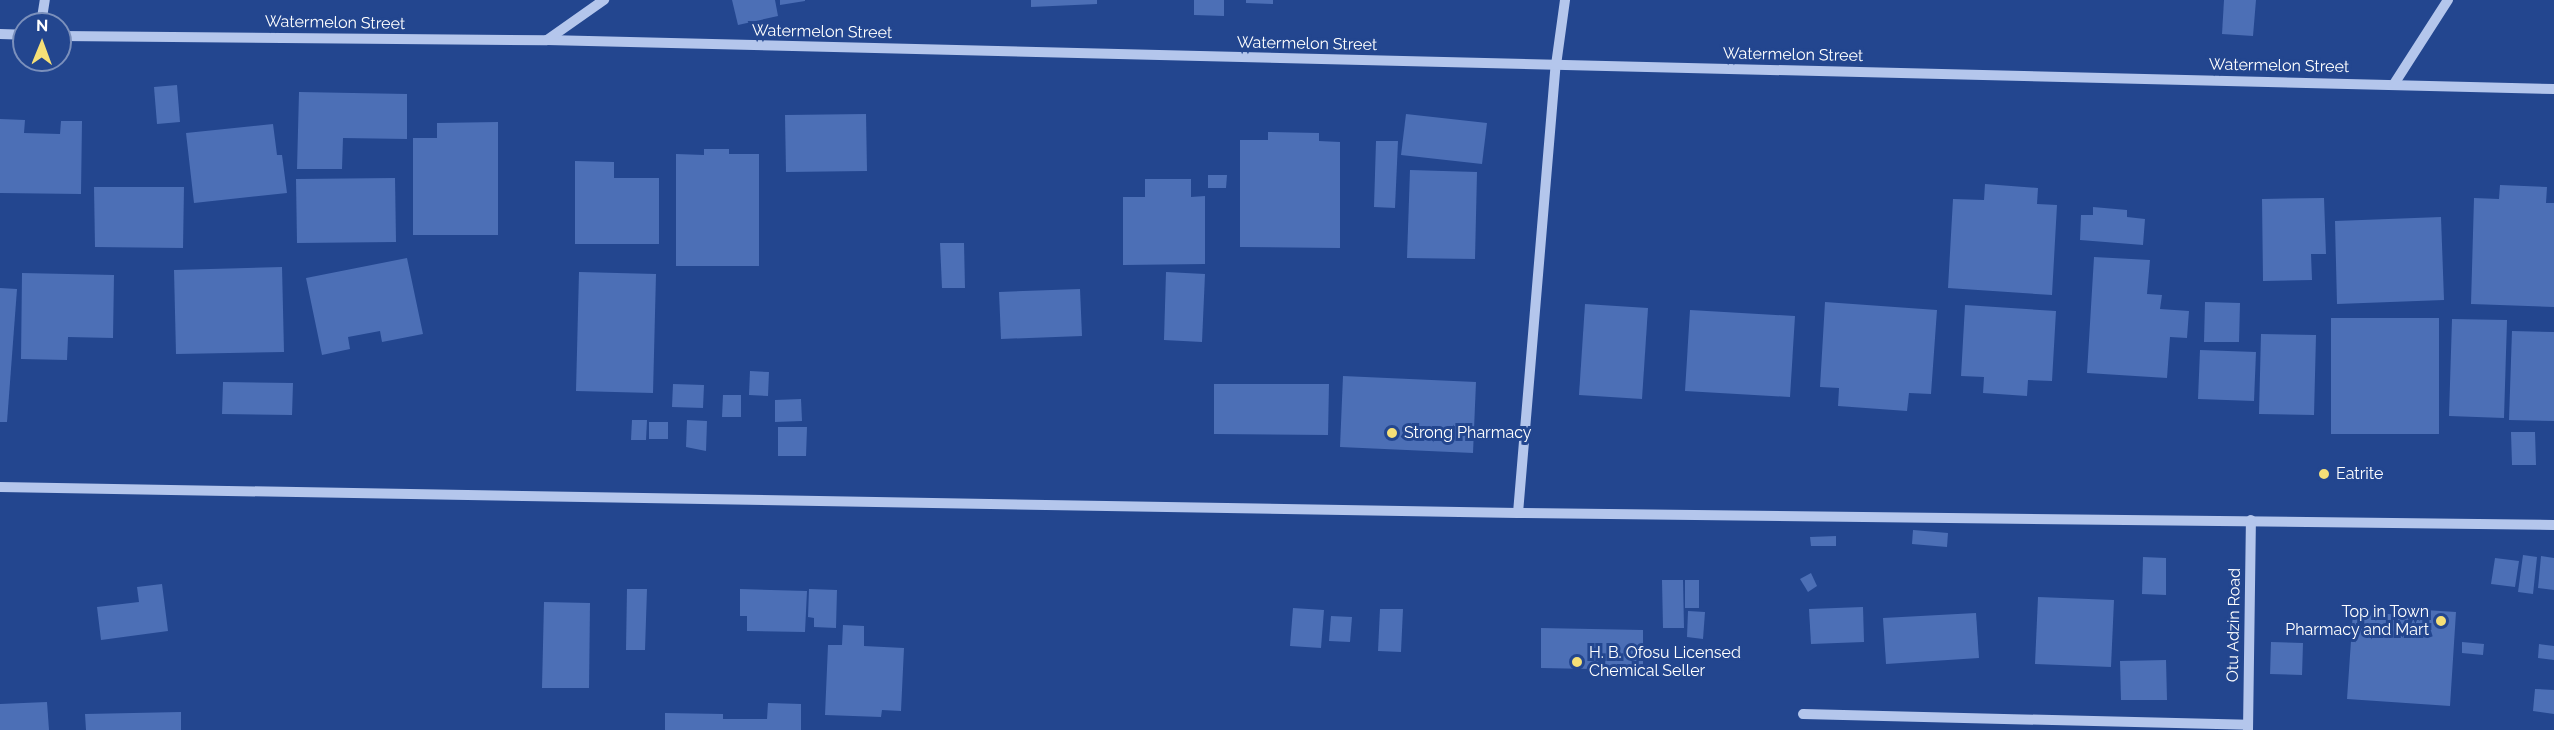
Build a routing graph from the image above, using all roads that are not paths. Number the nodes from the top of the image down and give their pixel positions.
1 (604, 0) edge
2 (1565, 0) edge
3 (2448, 0) edge
4 (72, 36) edge
5 (547, 40) junction
6 (1556, 65) junction
7 (2394, 84) junction
8 (2554, 89) edge
9 (0, 487) edge
10 (1518, 513) junction
11 (2251, 520) junction
12 (2554, 525) edge
13 (1803, 714) dead end
14 (2248, 727) edge

1 - 5 street
2 - 6 street
3 - 7 street
4 - 5 street, Watermelon Street
5 - 6 street, Watermelon Street
6 - 7 street, Watermelon Street
6 - 10 street
7 - 8 street, Watermelon Street
9 - 10 street
10 - 11 street
11 - 12 street
11 - 14 street, Otu Adzin Road
13 - 14 street

